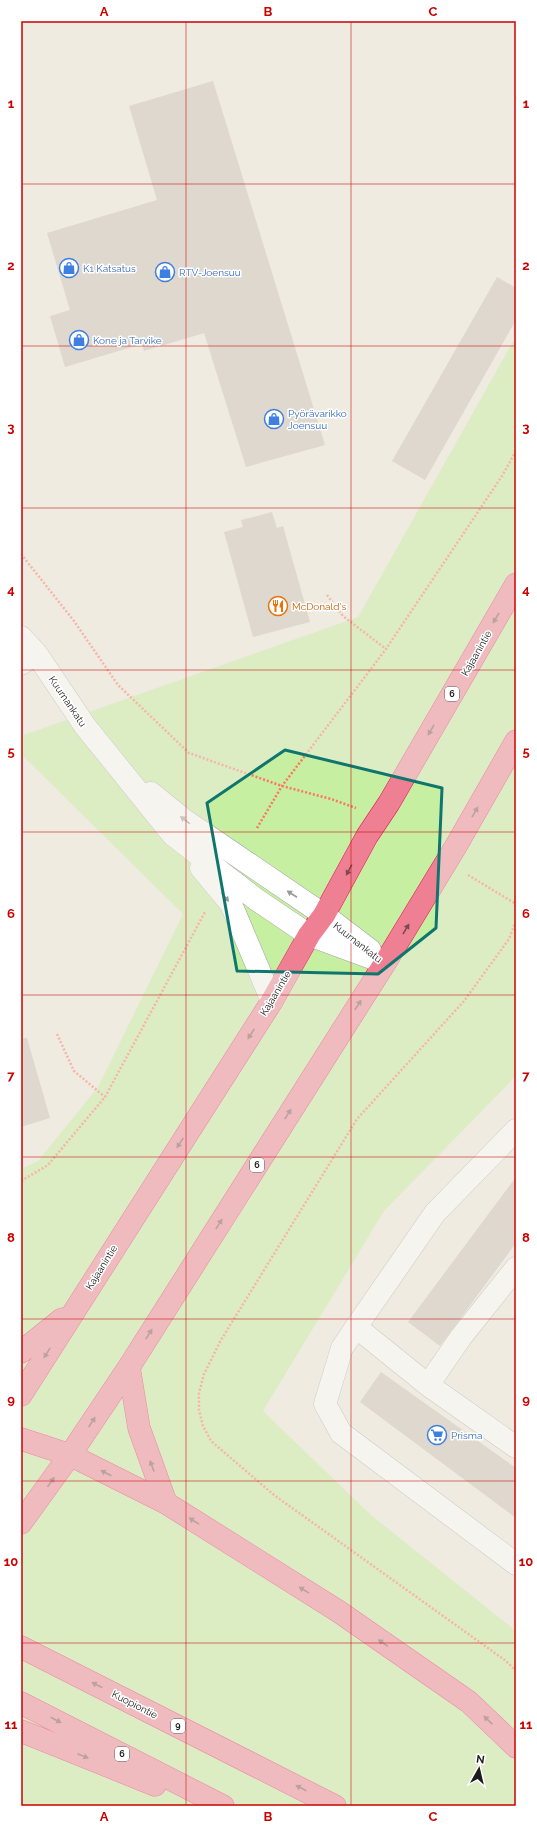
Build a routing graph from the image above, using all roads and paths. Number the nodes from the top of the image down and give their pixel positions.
1 (516, 451) edge
2 (21, 554) edge
3 (516, 584) edge
4 (326, 595) dead end
5 (21, 637) edge
6 (386, 649) junction
7 (28, 659) edge
8 (516, 741) edge
9 (117, 764) junction
10 (282, 786) junction
11 (358, 809) dead end
12 (257, 828) dead end
13 (173, 835) junction
14 (463, 872) dead end
15 (516, 904) edge
16 (205, 912) dead end
17 (324, 915) junction
18 (309, 935) junction
19 (385, 963) junction
20 (272, 1001) junction
21 (57, 1034) dead end
22 (105, 1097) junction
23 (516, 1130) edge
24 (21, 1180) edge
25 (516, 1268) edge
26 (75, 1308) junction
27 (356, 1328) junction
28 (21, 1352) edge
29 (129, 1367) junction
30 (428, 1384) junction
31 (21, 1395) edge
32 (21, 1439) edge
33 (516, 1448) edge
34 (70, 1455) junction
35 (166, 1503) junction
36 (26, 1516) edge
37 (516, 1564) edge
38 (21, 1647) edge
39 (21, 1703) edge
40 (21, 1731) edge
41 (516, 1747) edge
42 (207, 1806) edge
43 (223, 1806) edge
44 (335, 1806) edge

1 - 6 path
2 - 10 path
3 -> 17 highway, Kajaanintie / 6
4 - 6 path
5 - 7 street, Kuurnankatu
6 - 10 path
7 - 9 street, Kuurnankatu
19 -> 8 highway, 6
9 - 13 street, Kuurnankatu
17 -> 9 street, Kuurnankatu
10 - 11 path
10 - 12 path
13 - 18 street, Kuurnankatu
13 -> 20 street
14 - 15 path
16 - 22 path
17 - 18 highway, Kajaanintie / 6
17 - 19 street, Kuurnankatu
18 - 19 street, Kuurnankatu
18 - 20 highway, Kajaanintie / 6
29 -> 19 highway, 6
20 -> 26 highway, Kajaanintie / 6
21 - 22 path
22 - 24 path
23 - 27 street
25 - 30 street
26 - 28 highway
26 -> 31 highway, Kajaanintie / 6
27 - 30 street
27 - 37 street
34 -> 29 highway, 6
35 -> 29 highway
30 - 33 street
32 - 34 highway
35 -> 34 highway
36 -> 34 highway, 6
41 -> 35 highway
44 -> 38 highway, Kuopiontie / 9
39 -> 43 highway, 6
40 -> 42 highway, 6

